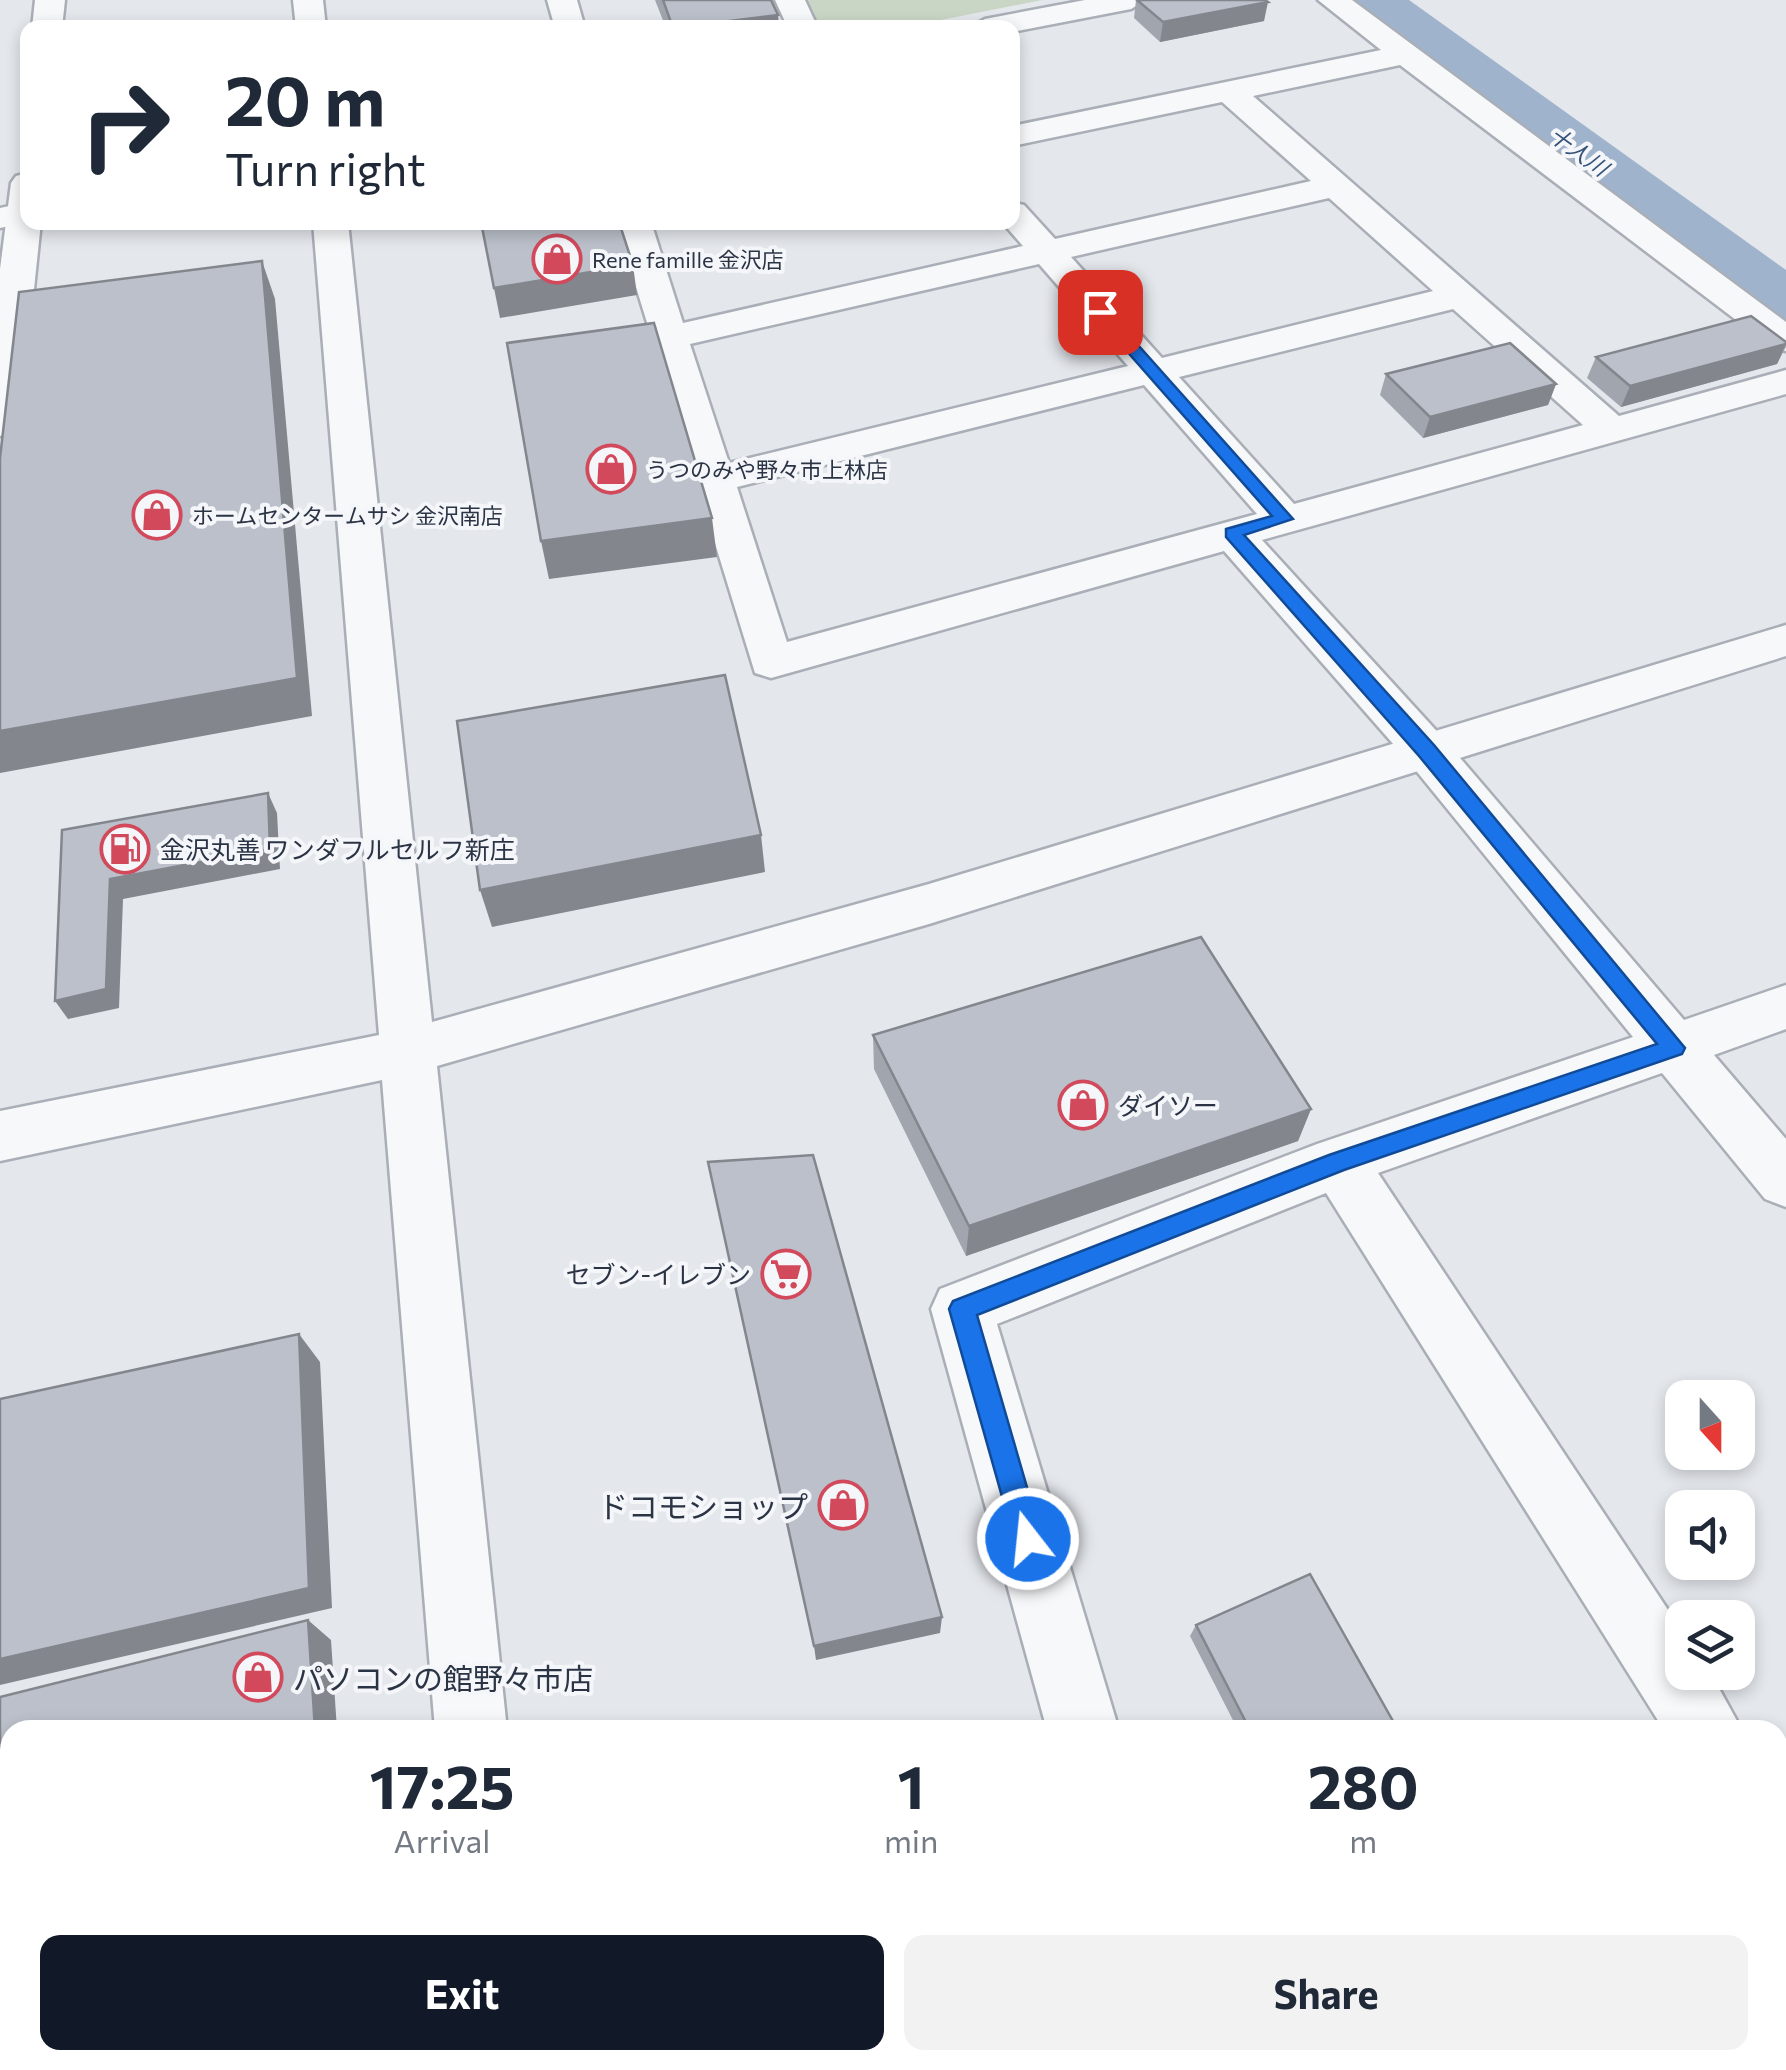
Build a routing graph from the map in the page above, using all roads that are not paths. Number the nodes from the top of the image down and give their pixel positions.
1 (1130, 0) edge
2 (1333, 0) edge
3 (1020, 21) edge
4 (1403, 55) junction
5 (1229, 91) junction
6 (1020, 134) edge
7 (1336, 186) junction
8 (20, 206) edge
9 (1020, 221) edge
10 (331, 230) edge
11 (636, 230) edge
12 (1047, 252) junction
13 (1460, 296) junction
14 (670, 337) junction
15 (1786, 340) edge
16 (1153, 371) junction
17 (1786, 382) edge
18 (0, 424) edge
19 (1609, 428) junction
20 (716, 479) junction
21 (1284, 519) junction
22 (1232, 533) junction
23 (1786, 640) edge
24 (1426, 750) junction
25 (1786, 1006) edge
26 (1674, 1048) junction
27 (405, 1052) junction
28 (0, 1136) edge
29 (1338, 1162) junction
30 (1786, 1181) edge
31 (470, 1720) edge
32 (1080, 1720) edge
33 (1700, 1720) edge

1 - 3 street
2 - 4 street
4 - 5 street
4 - 15 street
5 - 6 street
5 - 7 street
7 - 12 street
7 - 13 street
8 - 18 street
9 - 12 street
10 - 27 street
11 - 14 street
12 - 14 street
12 - 16 street
13 - 16 street
13 - 19 street
14 - 20 street
16 - 20 street
16 - 21 street
17 - 19 street
19 - 21 street
20 - 22 street
21 - 22 street
22 - 24 street
23 - 24 street
24 - 26 street
24 - 27 street
25 - 26 street
26 - 29 street
26 - 30 street
27 - 28 street
27 - 31 street
29 - 32 street
29 - 33 street

